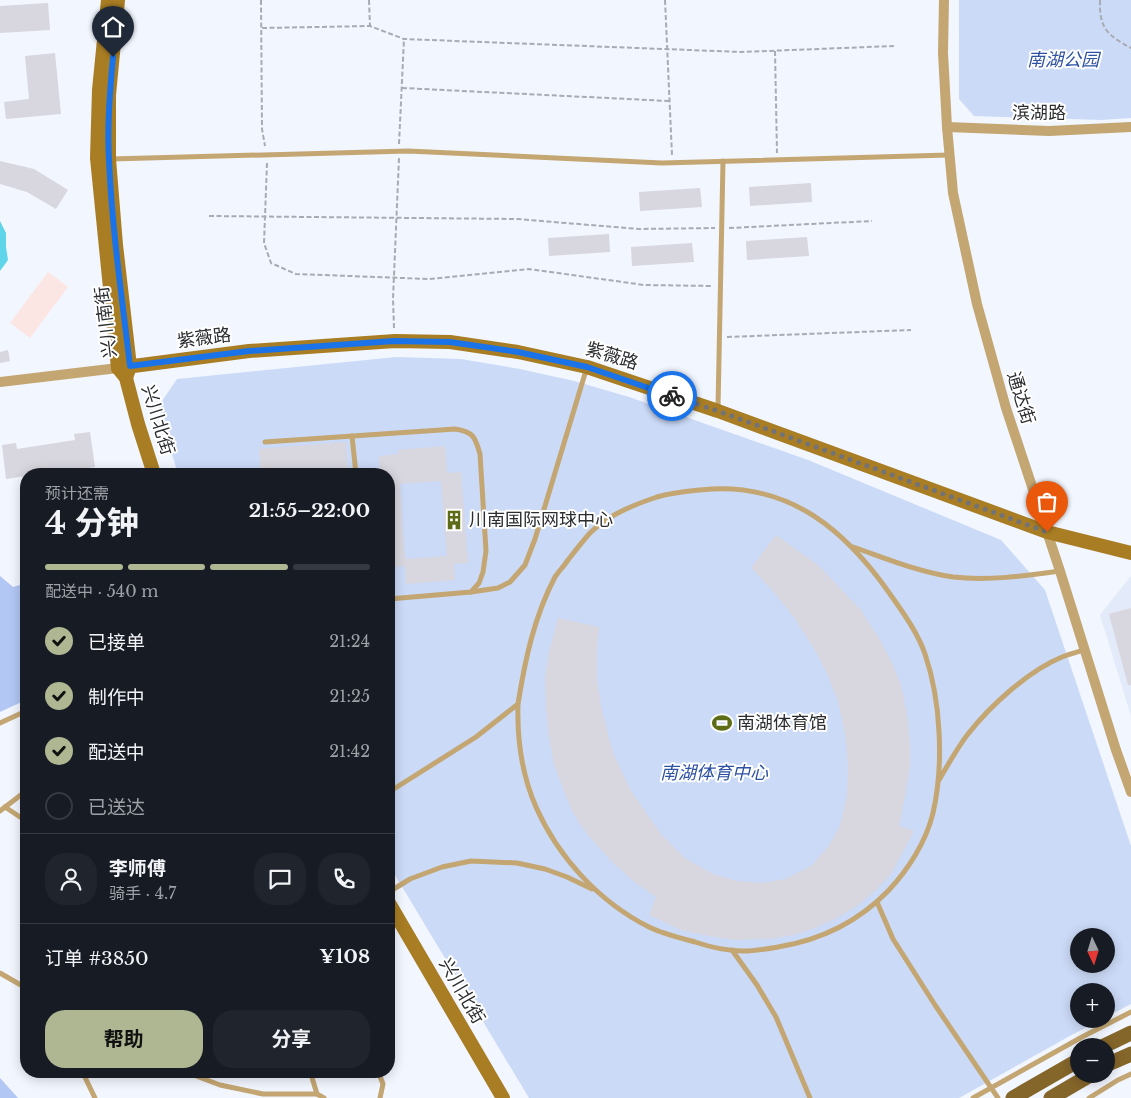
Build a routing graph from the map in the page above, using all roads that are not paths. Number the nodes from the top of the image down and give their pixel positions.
1 (108, 0) edge
2 (118, 0) edge
3 (944, 0) edge
4 (947, 127) junction
5 (1131, 127) edge
6 (950, 155) junction
7 (108, 159) junction
8 (723, 161) junction
9 (587, 367) junction
10 (124, 370) junction
11 (0, 382) edge
12 (718, 411) junction
13 (352, 436) junction
14 (265, 442) dead end
15 (152, 468) edge
16 (355, 468) edge
17 (1047, 532) junction
18 (851, 546) junction
19 (1131, 552) edge
20 (1060, 571) junction
21 (471, 592) junction
22 (395, 598) edge
23 (1084, 650) junction
24 (518, 704) junction
25 (20, 714) edge
26 (0, 723) edge
27 (938, 782) junction
28 (395, 788) edge
29 (1131, 792) edge
30 (20, 796) edge
31 (2, 809) edge
32 (20, 818) edge
33 (395, 888) edge
34 (596, 891) junction
35 (877, 902) junction
36 (395, 913) edge
37 (732, 950) junction
38 (0, 973) edge
39 (20, 985) edge
40 (1131, 1012) edge
41 (1131, 1033) edge
42 (1115, 1041) edge
43 (1131, 1054) edge
44 (1115, 1061) edge
45 (1070, 1065) edge
46 (1131, 1074) edge
47 (85, 1078) edge
48 (202, 1078) edge
49 (312, 1078) edge
50 (381, 1078) edge
51 (1077, 1083) edge
52 (990, 1088) junction
53 (317, 1094) junction
54 (94, 1098) edge
55 (324, 1098) edge
56 (380, 1098) edge
57 (503, 1098) edge
58 (810, 1098) edge
59 (973, 1098) edge
60 (998, 1098) edge
61 (1014, 1098) edge
62 (1051, 1098) edge
63 (1089, 1098) edge

1 - 10 street, 兴川南街
2 - 7 street, 兴川南街
3 - 4 street, 通达街
4 - 5 street, 滨湖路
4 - 6 street, 通达街
6 - 8 lane
6 - 17 street, 通达街
7 - 8 lane
7 - 10 street, 兴川南街
8 - 12 lane
9 - 10 street, 紫薇路
9 - 12 street, 紫薇路
9 - 21 lane
10 - 11 street
10 - 15 street, 兴川北街
12 - 17 street, 紫薇路
13 - 14 lane
13 - 16 lane
13 - 21 lane
17 - 19 street, 紫薇路
17 - 20 street, 通达街
18 - 20 lane
18 - 24 lane
18 - 27 lane
20 - 23 street, 通达街
21 - 22 lane
23 - 27 lane
23 - 29 street, 通达街
24 - 28 lane
24 - 34 lane
25 - 26 lane
27 - 35 lane
30 - 31 lane
31 - 32 lane
33 - 34 lane
34 - 37 lane
35 - 37 lane
35 - 52 lane
36 - 57 street, 兴川北街
37 - 58 lane
38 - 39 lane
40 - 52 lane
41 - 42 main road
43 - 44 main road
45 - 61 main road
46 - 63 lane
47 - 54 lane
48 - 53 lane
49 - 53 lane
50 - 56 lane
51 - 62 main road
52 - 59 lane
52 - 60 lane
53 - 55 lane

